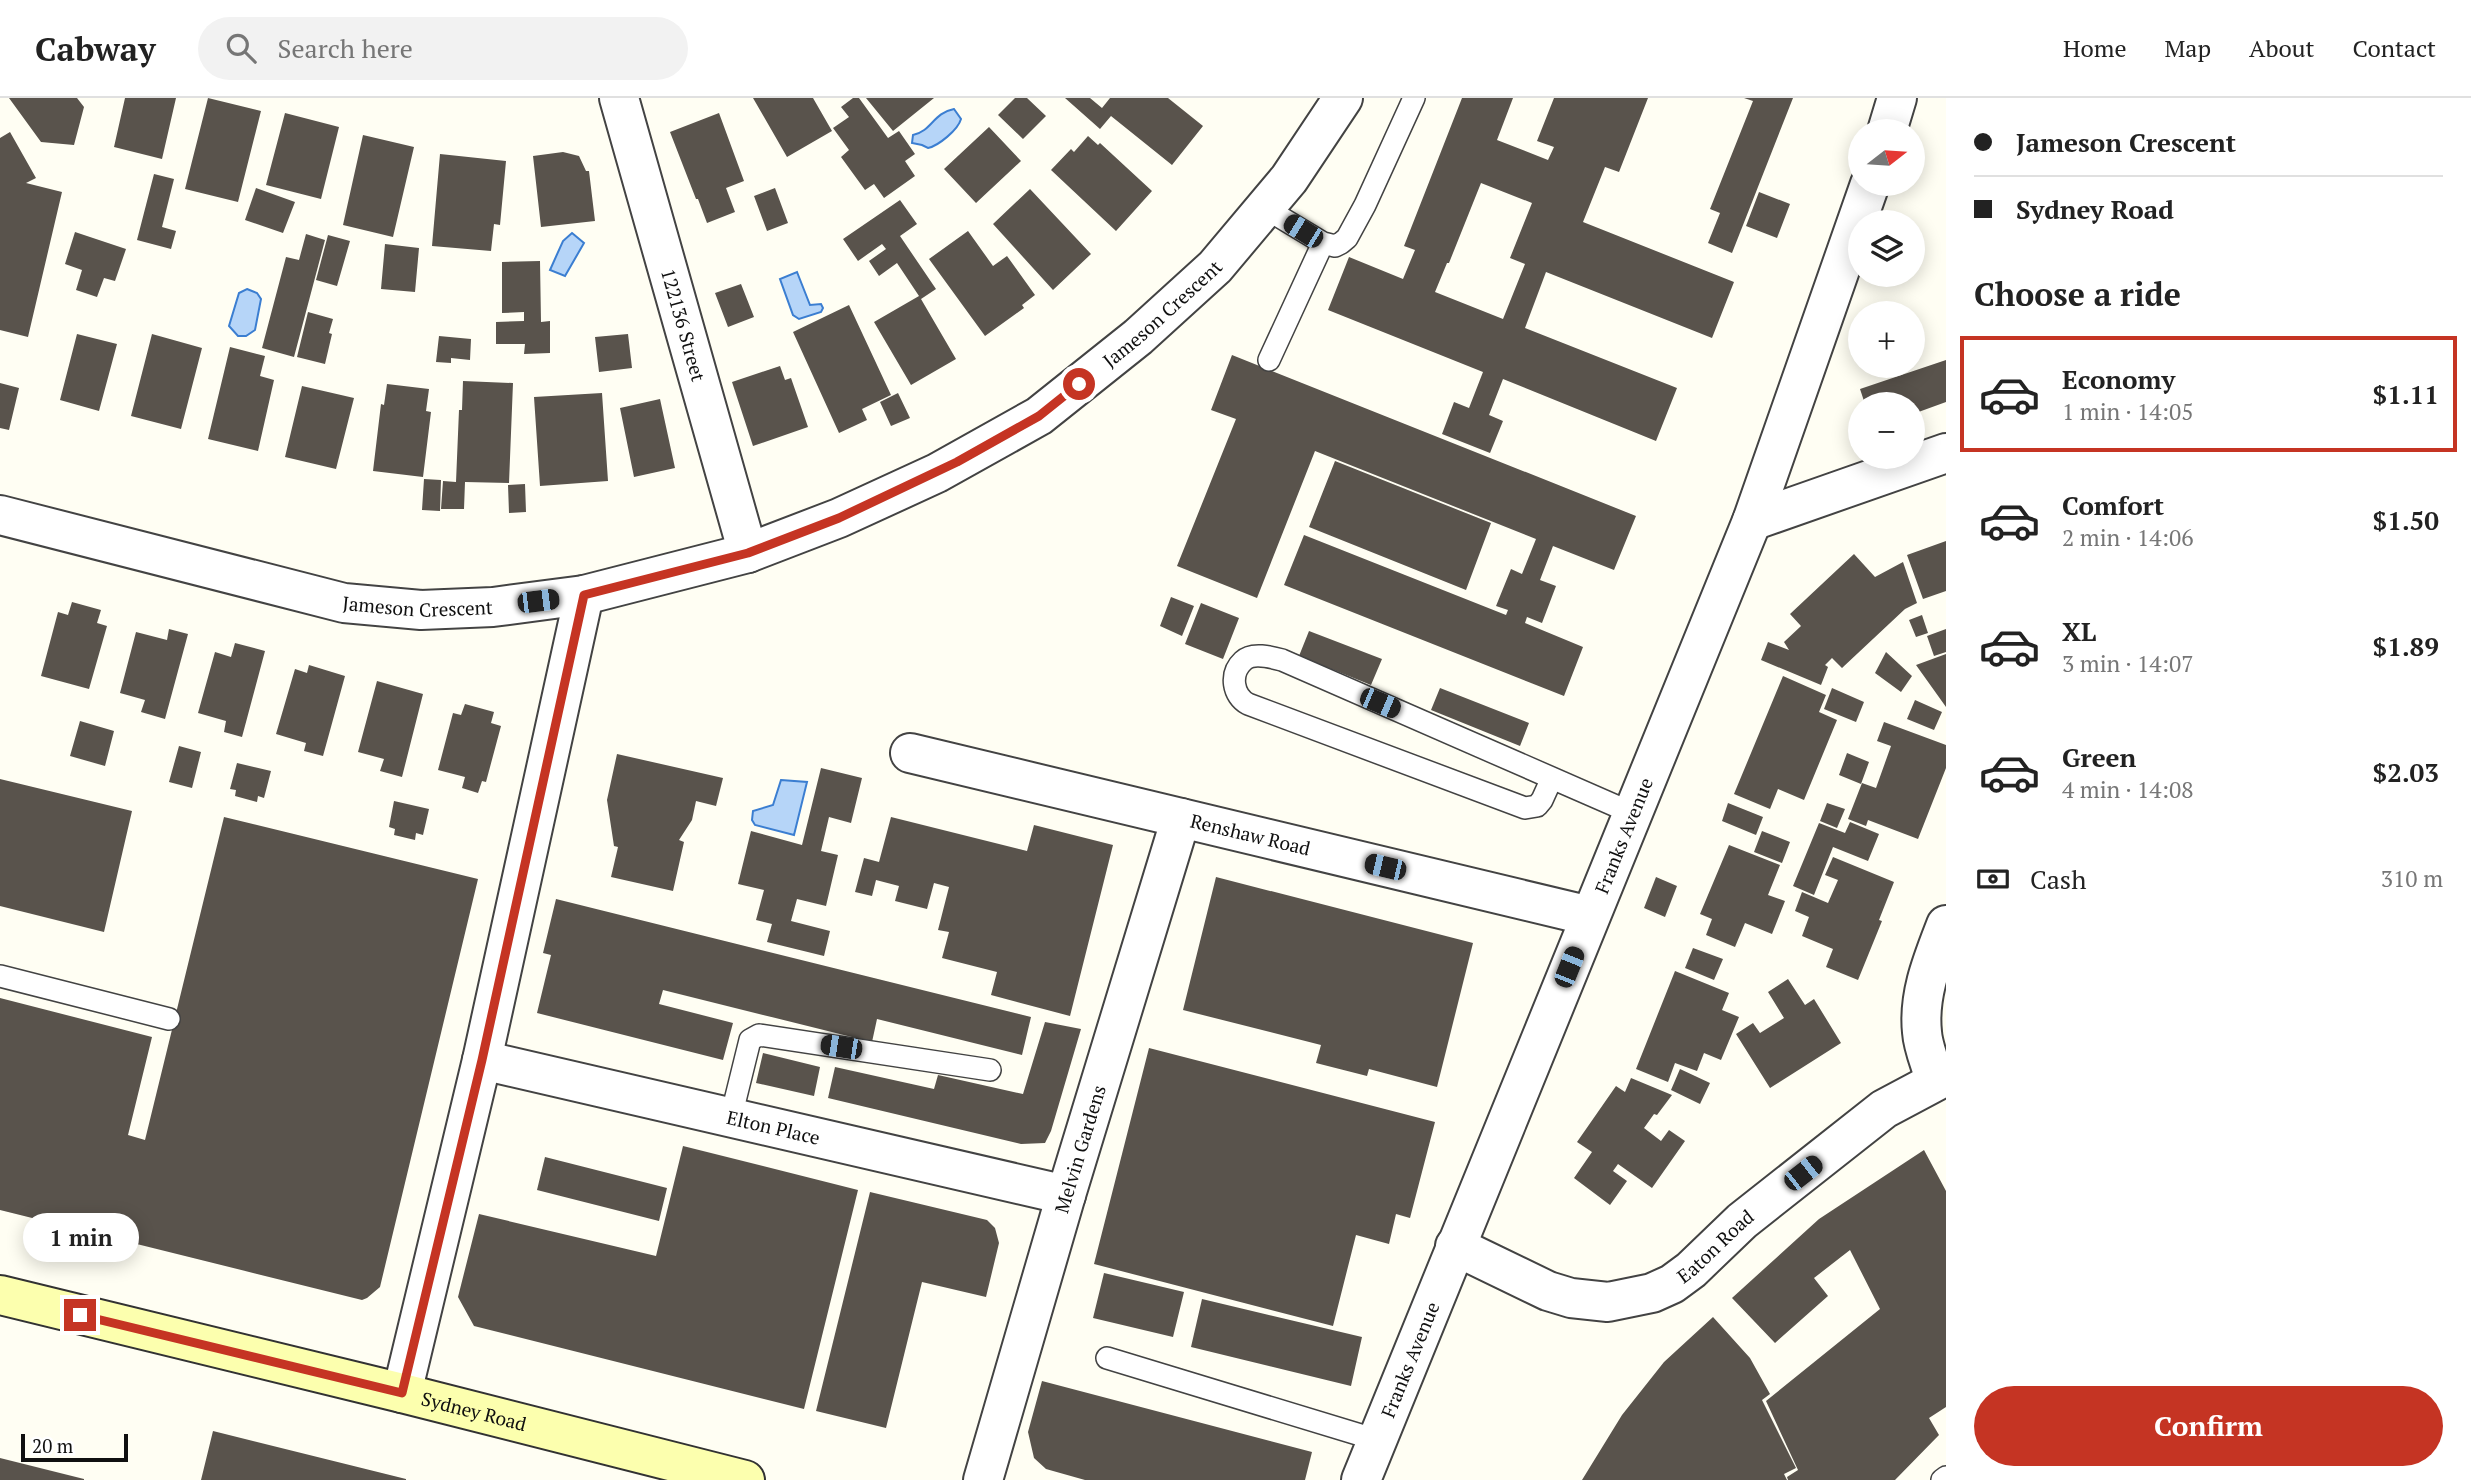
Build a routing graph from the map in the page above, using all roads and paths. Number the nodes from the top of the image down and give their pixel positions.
1 (619, 98) edge
2 (1343, 98) edge
3 (1414, 98) edge
4 (1897, 98) edge
5 (1891, 119) edge
6 (1866, 196) edge
7 (1265, 208) junction
8 (1323, 243) junction
9 (1269, 360) dead end
10 (1946, 453) edge
11 (0, 516) edge
12 (1752, 522) junction
13 (748, 553) junction
14 (584, 595) junction
15 (910, 753) dead end
16 (1552, 778) junction
17 (1632, 813) junction
18 (1181, 818) junction
19 (1590, 916) junction
20 (1946, 925) edge
21 (0, 976) edge
22 (169, 1019) dead end
23 (482, 1060) junction
24 (990, 1070) dead end
25 (1941, 1078) edge
26 (731, 1117) junction
27 (1066, 1195) junction
28 (1455, 1246) junction
29 (0, 1295) edge
30 (1107, 1358) dead end
31 (402, 1393) junction
32 (1377, 1440) junction
33 (1946, 1476) edge
34 (745, 1480) edge
35 (984, 1480) edge
36 (1361, 1480) edge
37 (1942, 1480) edge

1 - 13 street, 122136 Street
2 - 7 street, Jameson Crescent
3 - 8 lane
4 - 5 street
6 - 12 street, Franks Avenue
7 - 8 lane
7 - 13 street, Jameson Crescent
8 - 9 lane
10 - 12 street
11 - 14 street, Jameson Crescent
12 - 17 street, Franks Avenue
13 - 14 street, Jameson Crescent
14 - 23 street
15 - 18 street, Renshaw Road
16 - 16 lane
16 - 17 lane
17 - 19 street, Franks Avenue
18 - 19 street, Renshaw Road
18 - 27 street, Melvin Gardens
19 - 28 street, Franks Avenue
20 - 25 street
21 - 22 lane
23 - 26 street, Elton Place
23 - 31 street
24 - 26 lane
25 - 28 street, Eaton Road
26 - 27 street, Elton Place
27 - 35 street, Melvin Gardens
28 - 32 street, Franks Avenue
29 - 31 main road, Sydney Road
30 - 32 lane
31 - 34 main road, Sydney Road
32 - 36 street, Franks Avenue
33 - 37 lane

